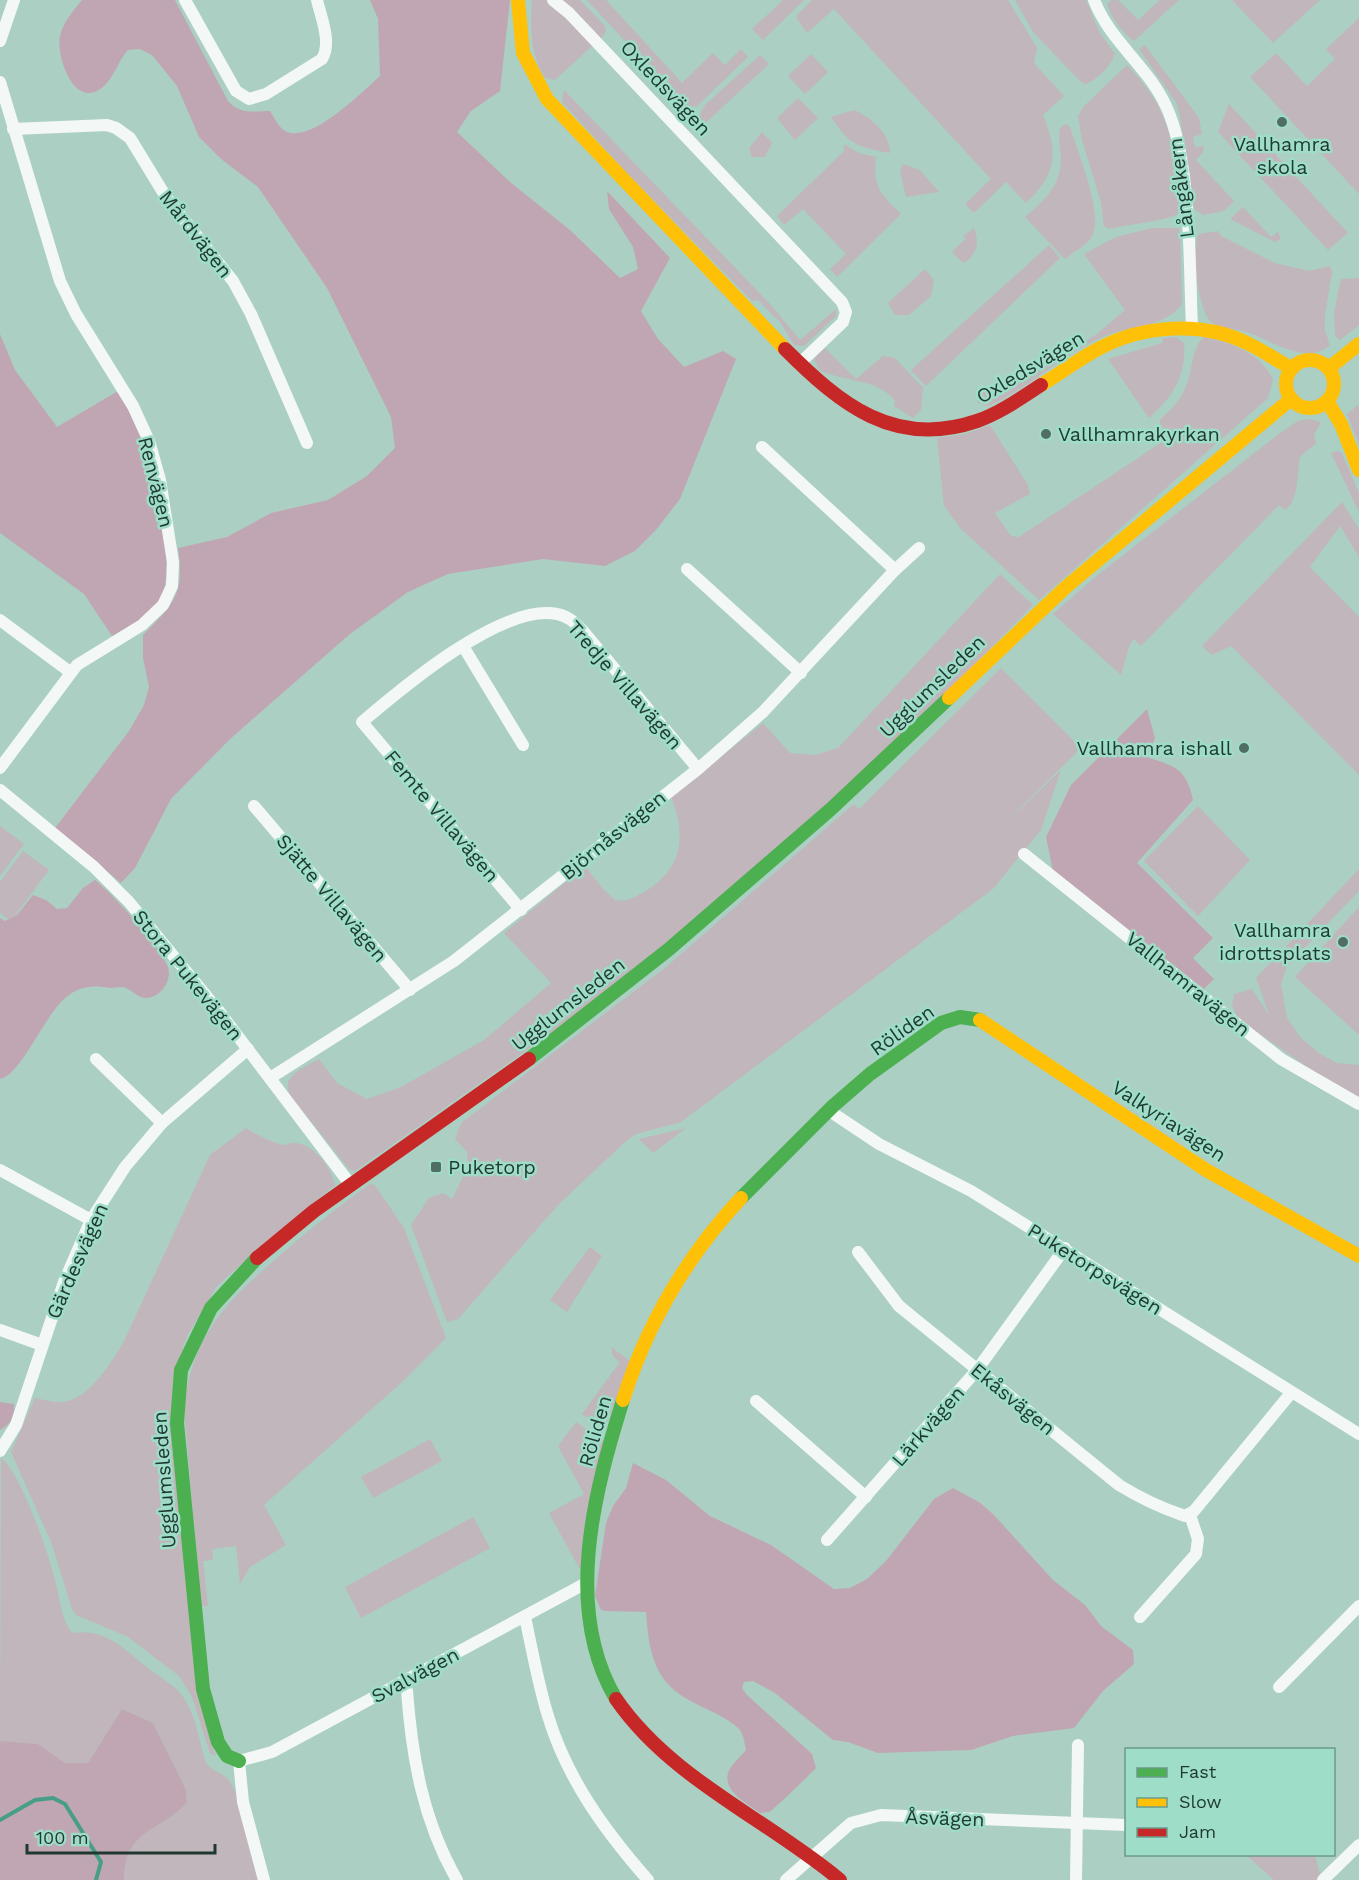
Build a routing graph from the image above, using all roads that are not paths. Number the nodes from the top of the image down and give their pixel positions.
1 (14, 0) edge
2 (185, 0) edge
3 (317, 0) edge
4 (518, 0) edge
5 (553, 0) edge
6 (1094, 0) edge
7 (0, 41) edge
8 (0, 82) edge
9 (13, 129) junction
10 (1192, 328) junction
11 (1359, 344) edge
12 (799, 364) junction
13 (1291, 368) junction
14 (1329, 368) junction
15 (1291, 399) junction
16 (1328, 401) junction
17 (307, 442) dead end
18 (762, 447) dead end
19 (1359, 470) edge
20 (919, 548) dead end
21 (687, 569) dead end
22 (895, 570) junction
23 (0, 620) edge
24 (463, 646) junction
25 (70, 672) junction
26 (801, 673) junction
27 (362, 722) joint
28 (523, 746) dead end
29 (0, 768) edge
30 (698, 768) junction
31 (0, 790) edge
32 (254, 806) dead end
33 (1024, 854) dead end
34 (521, 910) junction
35 (410, 990) junction
36 (961, 1016) joint
37 (248, 1049) junction
38 (96, 1059) dead end
39 (270, 1078) junction
40 (1359, 1104) edge
41 (828, 1110) junction
42 (162, 1122) junction
43 (0, 1170) edge
44 (350, 1184) junction
45 (91, 1220) junction
46 (1065, 1248) junction
47 (858, 1252) dead end
48 (1359, 1256) edge
49 (0, 1330) edge
50 (42, 1345) junction
51 (977, 1370) junction
52 (1291, 1393) junction
53 (756, 1401) dead end
54 (1359, 1434) edge
55 (0, 1451) edge
56 (866, 1497) junction
57 (1190, 1515) junction
58 (827, 1540) dead end
59 (588, 1582) junction
60 (1359, 1606) edge
61 (525, 1617) junction
62 (1140, 1617) dead end
63 (403, 1682) junction
64 (1279, 1687) dead end
65 (1078, 1745) dead end
66 (239, 1761) junction
67 (1077, 1823) junction
68 (1125, 1825) edge
69 (1359, 1845) edge
70 (813, 1855) junction
71 (1332, 1856) edge
72 (1340, 1862) junction
73 (264, 1880) edge
74 (457, 1880) edge
75 (648, 1880) edge
76 (786, 1880) edge
77 (840, 1880) edge
78 (1076, 1880) edge
79 (1323, 1880) edge

1 - 7 street
2 - 3 street
4 - 12 street, Oxledsvägen
5 - 12 street, Oxledsvägen
6 - 10 street, Långåkern
8 - 9 street, Renvägen
9 - 17 street, Mårdvägen
9 - 25 street, Renvägen
10 - 12 street, Oxledsvägen
10 - 13 street, Oxledsvägen
11 - 14 street
13 - 14 street
13 - 15 street
14 - 16 street
15 - 16 street
15 - 44 street, Ugglumsleden
16 - 19 street
18 - 22 street
20 - 22 street, Björnåsvägen
21 - 26 street
22 - 26 street, Björnåsvägen
23 - 25 street
24 - 27 street, Tredje Villavägen
24 - 28 street
24 - 30 street, Tredje Villavägen
25 - 29 street, Renvägen
26 - 30 street, Björnåsvägen
27 - 34 street, Femte Villavägen
30 - 34 street, Björnåsvägen
31 - 37 street, Stora Pukevägen
32 - 35 street, Sjätte Villavägen
33 - 40 street, Vallhamravägen
34 - 35 street, Björnåsvägen
35 - 39 street, Björnåsvägen
36 - 41 street, Röliden
36 - 48 street, Valkyriavägen
37 - 39 street, Stora Pukevägen
37 - 42 street, Gärdesvägen
38 - 42 street
39 - 44 street, Stora Pukevägen
41 - 46 street, Puketorpsvägen
41 - 59 street, Röliden
42 - 45 street, Gärdesvägen
43 - 45 street
44 - 66 street, Ugglumsleden
45 - 50 street, Gärdesvägen
46 - 51 street, Lärkvägen
46 - 52 street, Puketorpsvägen
47 - 51 street, Ekåsvägen
49 - 50 street
50 - 55 street, Gärdesvägen
51 - 56 street, Lärkvägen
51 - 57 street, Ekåsvägen
52 - 54 street, Puketorpsvägen
52 - 57 street
53 - 56 street
56 - 58 street, Lärkvägen
57 - 62 street
59 - 61 street, Svalvägen
59 - 70 street, Röliden
60 - 64 street
61 - 63 street, Svalvägen
61 - 75 street
63 - 66 street, Svalvägen
63 - 74 street
65 - 67 street
66 - 73 street
67 - 68 street, Åsvägen
67 - 70 street, Åsvägen
67 - 78 street
69 - 72 street
70 - 76 street, Åsvägen
70 - 77 street, Röliden
71 - 72 street
72 - 79 street

